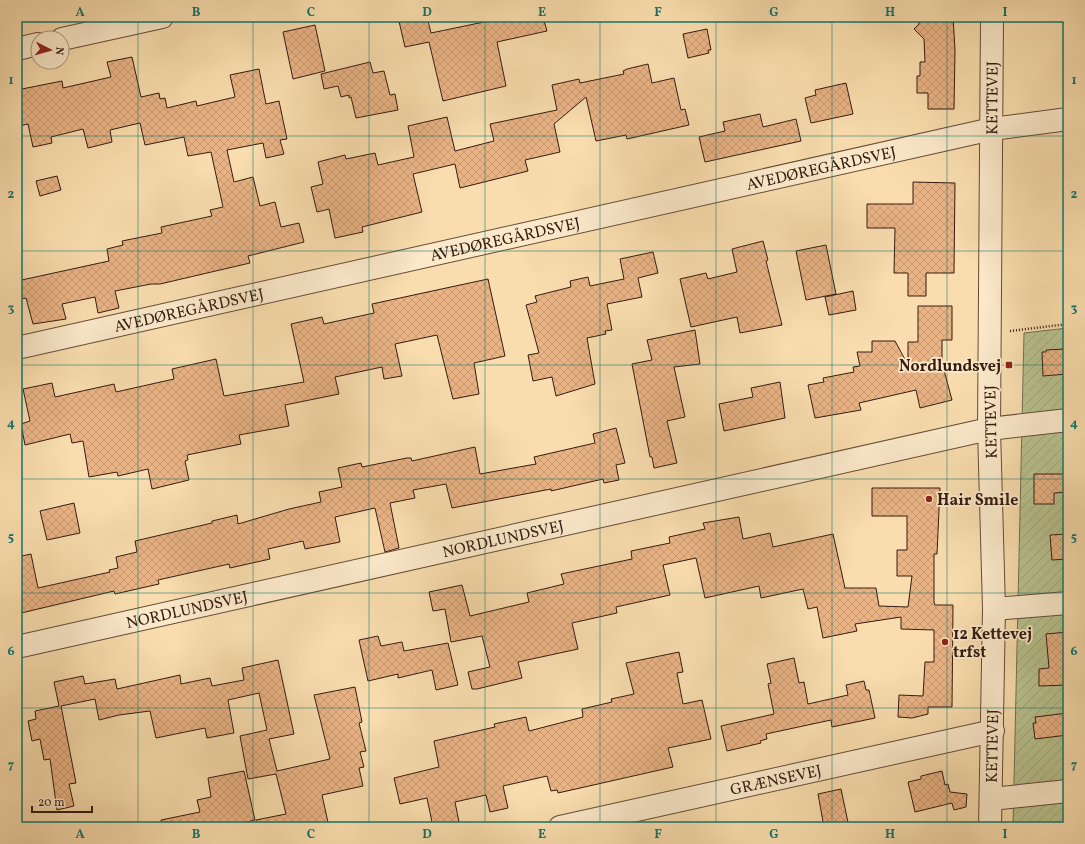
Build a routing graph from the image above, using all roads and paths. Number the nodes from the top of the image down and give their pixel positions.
1 (162, 17) edge
2 (992, 17) edge
3 (70, 37) edge
4 (30, 46) edge
5 (17, 49) edge
6 (1068, 119) edge
7 (992, 129) junction
8 (1068, 324) edge
9 (1018, 330) dead end
10 (17, 348) edge
11 (1068, 420) edge
12 (990, 429) junction
13 (1068, 603) edge
14 (994, 609) junction
15 (17, 647) edge
16 (993, 731) junction
17 (1068, 791) edge
18 (991, 799) junction
19 (560, 827) edge
20 (990, 827) edge

1 - 3 street
2 - 7 street, KETTEVEJ
4 - 5 street
6 - 7 street, AVEDØREGÅRDSVEJ
7 - 10 street, AVEDØREGÅRDSVEJ
7 - 12 street, KETTEVEJ
8 - 9 path
11 - 12 street, NORDLUNDSVEJ
12 - 14 street, KETTEVEJ
12 - 15 street, NORDLUNDSVEJ
13 - 14 street
14 - 16 street, KETTEVEJ
16 - 18 street, KETTEVEJ
16 - 19 street, GRÆNSEVEJ
17 - 18 street
18 - 20 street, KETTEVEJ

